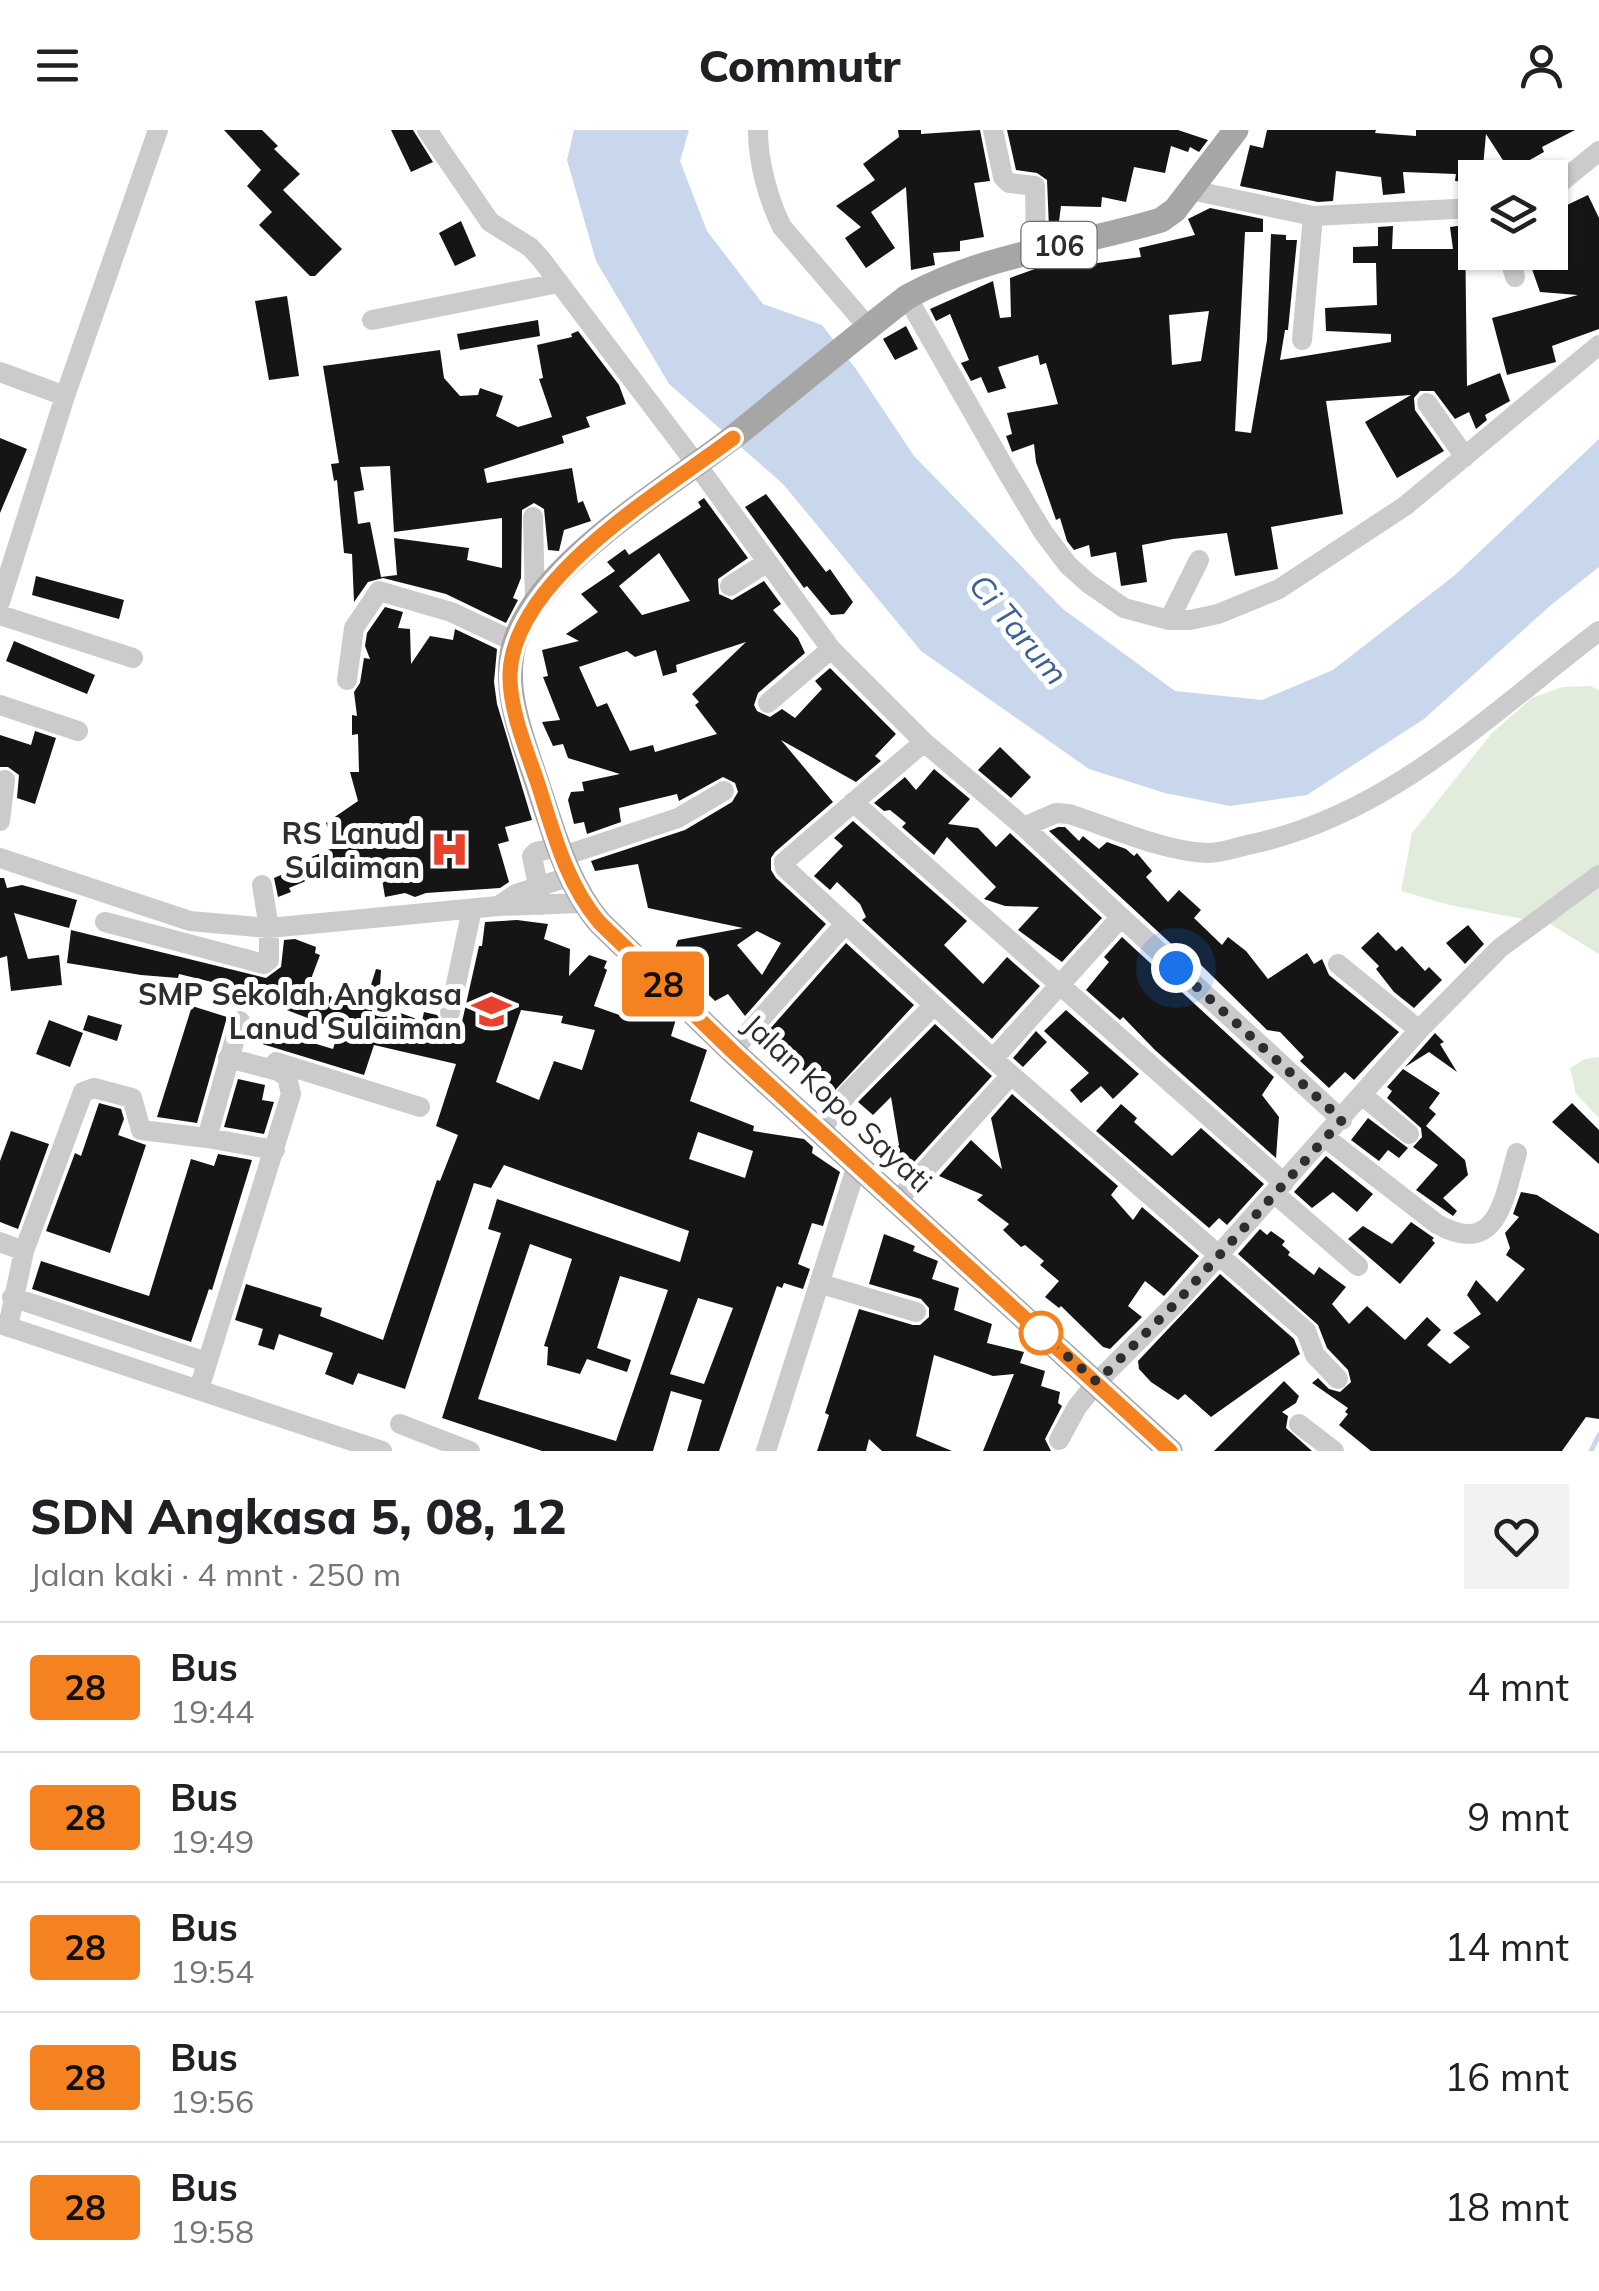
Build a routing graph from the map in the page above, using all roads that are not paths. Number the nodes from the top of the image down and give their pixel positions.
1 (158, 130) edge
2 (426, 130) edge
3 (758, 130) edge
4 (993, 130) edge
5 (1236, 130) edge
6 (1599, 151) edge
7 (1568, 176) edge
8 (1191, 190) junction
9 (1458, 209) edge
10 (1313, 216) junction
11 (1036, 250) junction
12 (1513, 270) edge
13 (1515, 277) dead end
14 (558, 283) junction
15 (907, 297) junction
16 (372, 320) dead end
17 (864, 330) junction
18 (1302, 340) dead end
19 (1599, 345) edge
20 (0, 372) edge
21 (64, 396) junction
22 (1427, 403) dead end
23 (1465, 458) junction
24 (697, 465) junction
25 (533, 518) dead end
26 (1199, 560) dead end
27 (766, 564) junction
28 (730, 586) dead end
29 (0, 602) edge
30 (535, 602) junction
31 (0, 615) edge
32 (1169, 620) junction
33 (1599, 631) edge
34 (515, 642) junction
35 (831, 649) junction
36 (132, 658) dead end
37 (348, 680) dead end
38 (768, 702) dead end
39 (0, 705) edge
40 (78, 730) dead end
41 (924, 742) junction
42 (4, 780) dead end
43 (724, 791) dead end
44 (853, 802) junction
45 (0, 820) edge
46 (1024, 828) junction
47 (0, 858) edge
48 (564, 860) junction
49 (1599, 875) edge
50 (262, 885) dead end
51 (540, 896) junction
52 (583, 903) junction
53 (472, 909) junction
54 (1121, 918) junction
55 (104, 922) dead end
56 (845, 924) junction
57 (269, 928) junction
58 (1338, 964) dead end
59 (1058, 986) junction
60 (934, 1006) junction
61 (450, 1012) dead end
62 (240, 1021) dead end
63 (1419, 1030) junction
64 (732, 1051) junction
65 (230, 1053) junction
66 (992, 1059) junction
67 (1012, 1075) junction
68 (1362, 1095) junction
69 (420, 1107) dead end
70 (1342, 1120) junction
71 (820, 1130) junction
72 (1409, 1134) dead end
73 (207, 1138) junction
74 (1326, 1138) junction
75 (274, 1150) junction
76 (1517, 1153) dead end
77 (857, 1165) junction
78 (1279, 1188) junction
79 (897, 1201) junction
80 (0, 1242) edge
81 (24, 1251) junction
82 (1220, 1254) junction
83 (1358, 1266) dead end
84 (821, 1284) junction
85 (12, 1297) junction
86 (916, 1312) dead end
87 (4, 1326) edge
88 (206, 1362) junction
89 (1092, 1378) junction
90 (1338, 1379) dead end
91 (199, 1388) junction
92 (400, 1424) dead end
93 (1299, 1424) dead end
94 (1060, 1440) dead end
95 (382, 1451) edge
96 (470, 1451) edge
97 (766, 1451) edge
98 (1170, 1451) edge
99 (1334, 1451) edge

1 - 21 street
2 - 14 street
3 - 17 street
4 - 11 street
5 - 8 main road, 106
6 - 7 street
8 - 10 street
8 - 11 main road, 106
9 - 10 street
10 - 18 street
11 - 15 main road, 106
12 - 13 street
14 - 16 street
14 - 24 street
15 - 17 main road, 106
15 - 32 street
17 - 24 main road, Jalan Kopo Sayati / 106
19 - 23 street
20 - 21 street
21 - 29 street
22 - 23 street
23 - 32 street
24 - 27 street
24 - 30 main road, Jalan Kopo Sayati / 106
25 - 30 street
26 - 32 street
27 - 28 street
27 - 35 street
30 - 34 main road, Jalan Kopo Sayati / 106
31 - 36 street
33 - 46 street
34 - 37 street
34 - 48 main road, Jalan Kopo Sayati / 106
35 - 38 street
35 - 41 street
39 - 40 street
41 - 44 street
41 - 46 street
42 - 45 street
43 - 48 street
44 - 56 street
44 - 59 street
46 - 54 street
47 - 57 street
48 - 51 street
48 - 51 street
48 - 52 main road, Jalan Kopo Sayati / 106
49 - 63 street
50 - 57 street
51 - 52 street
51 - 53 street
52 - 64 main road, Jalan Kopo Sayati / 106
53 - 57 street
53 - 61 street
54 - 59 street
54 - 70 street
55 - 57 street
56 - 60 street
56 - 64 street
58 - 63 street
59 - 66 street
59 - 78 street
60 - 66 street
60 - 71 street
62 - 65 street
63 - 68 street
64 - 71 main road, Jalan Kopo Sayati / 106
65 - 69 street
65 - 73 street
65 - 75 street
66 - 67 street
67 - 79 street
67 - 82 street
68 - 70 street
68 - 72 street
70 - 74 street
71 - 77 main road, Jalan Kopo Sayati / 106
73 - 75 street
73 - 81 street
74 - 76 street
74 - 78 street
75 - 88 street
77 - 79 main road, Jalan Kopo Sayati / 106
77 - 84 street
78 - 82 street
78 - 83 street
79 - 89 main road, Jalan Kopo Sayati / 106
80 - 81 street
81 - 85 street
82 - 89 street
82 - 90 street
84 - 86 street
84 - 97 street
85 - 87 street
85 - 88 street
87 - 91 street
88 - 91 street
89 - 94 street
89 - 98 main road, Jalan Kopo Sayati / 106
91 - 95 street
92 - 96 street
93 - 99 street

